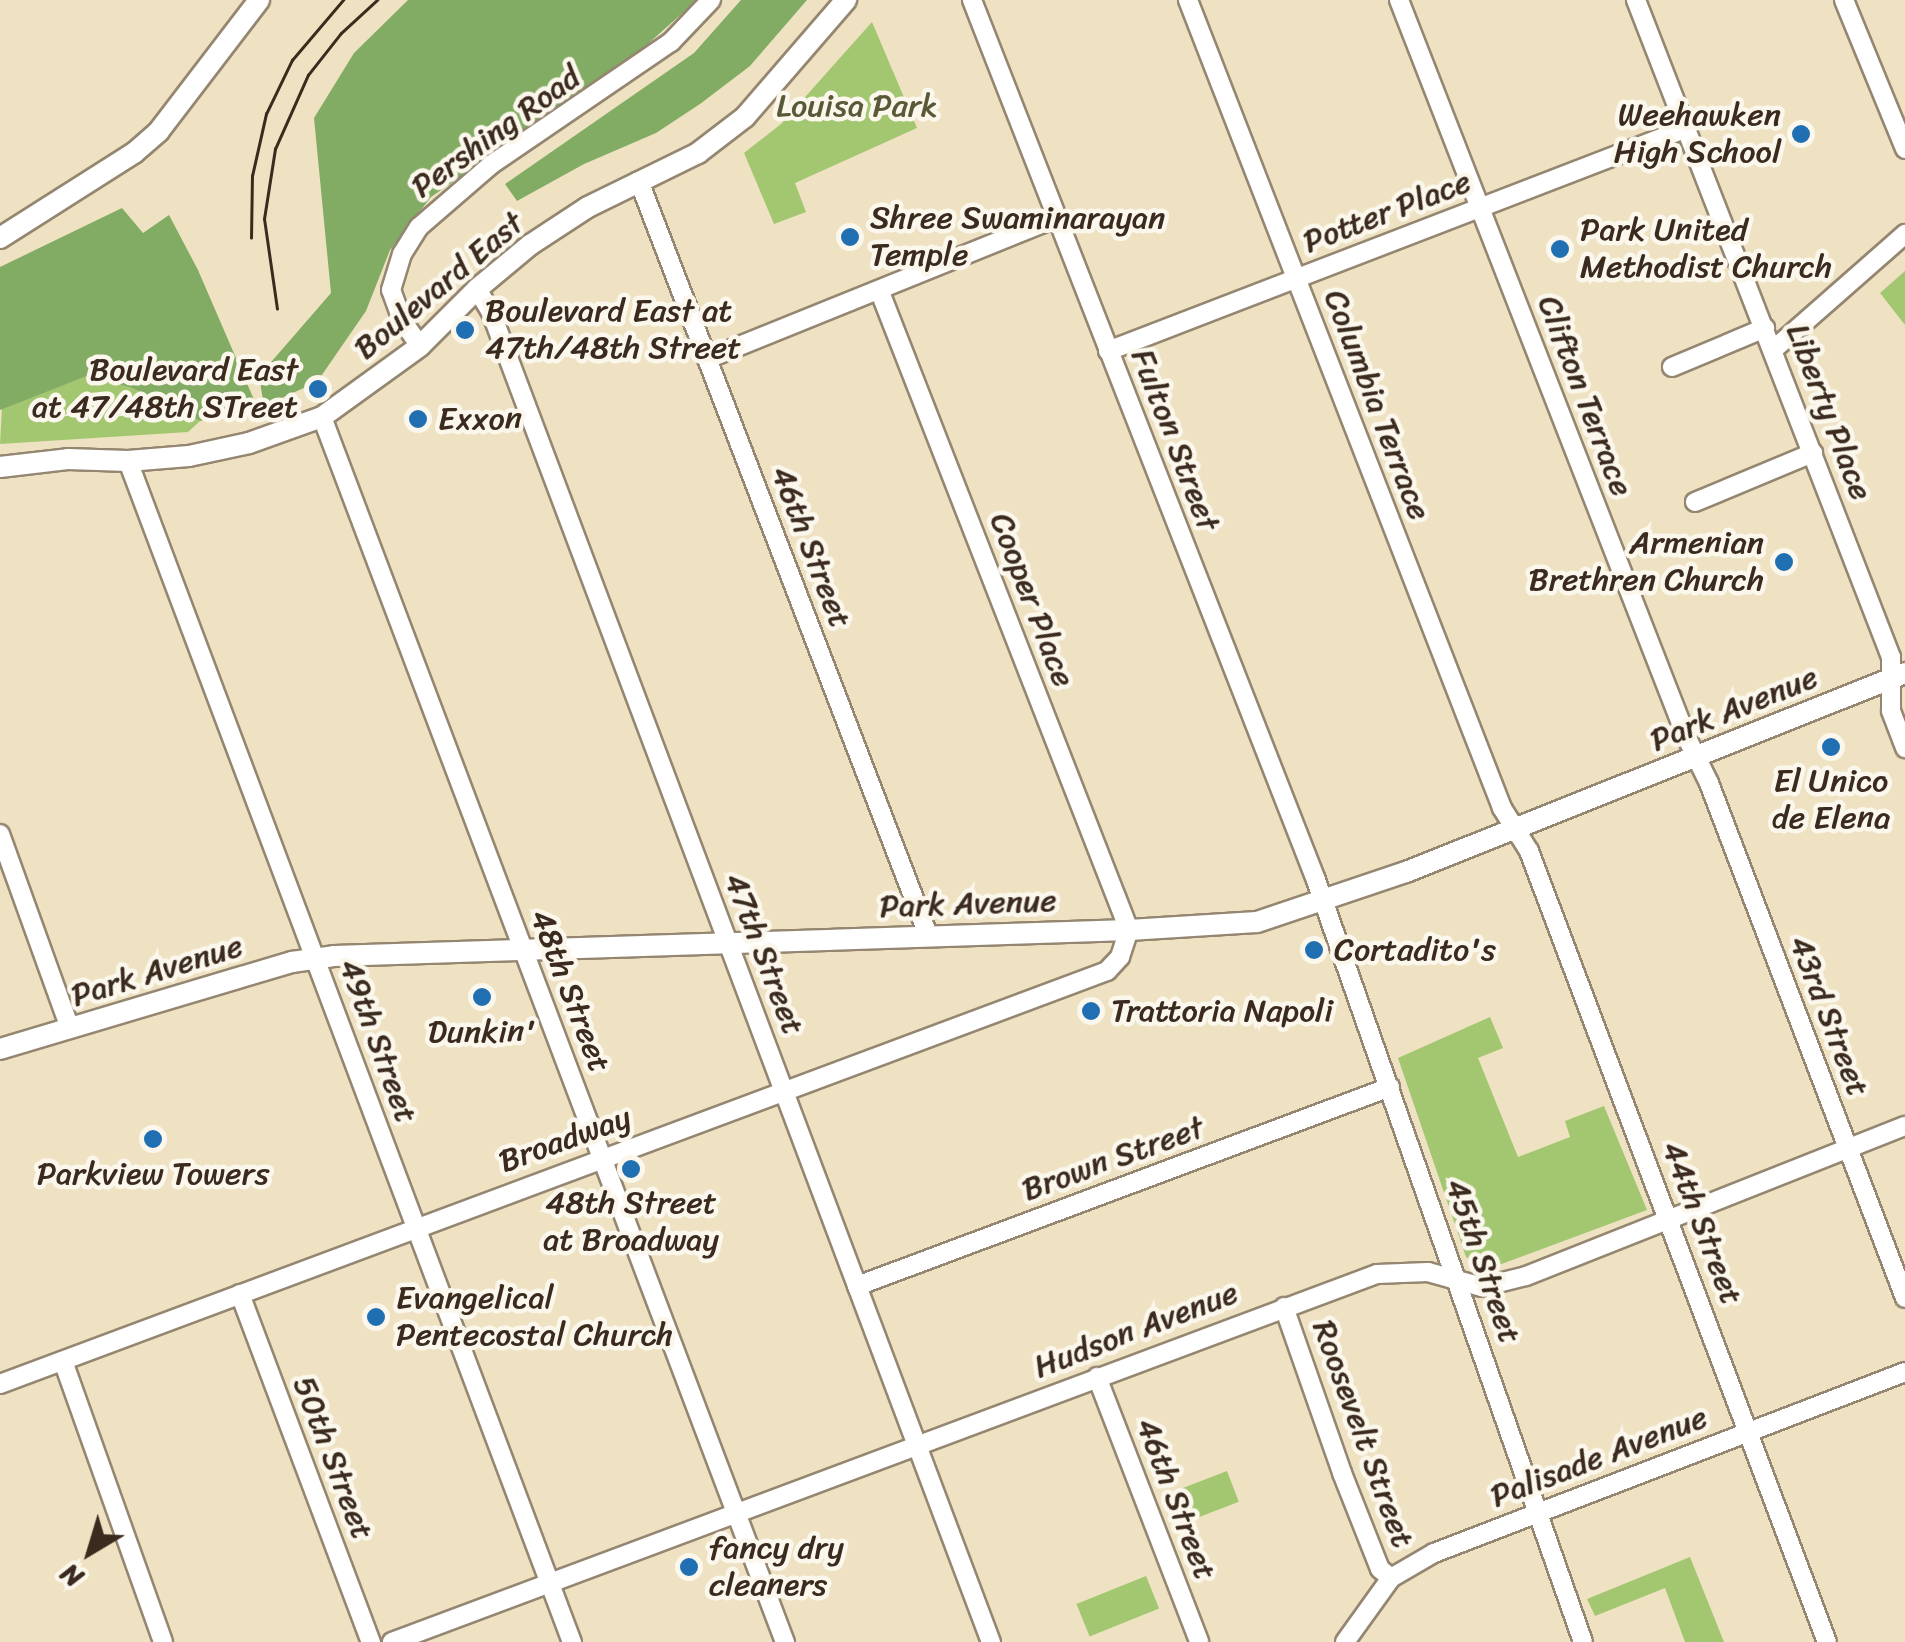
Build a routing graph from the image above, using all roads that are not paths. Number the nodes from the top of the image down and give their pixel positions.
1 (259, 0) edge
2 (712, 0) edge
3 (846, 0) edge
4 (972, 0) edge
5 (1188, 0) edge
6 (1400, 0) edge
7 (1636, 0) edge
8 (1844, 0) edge
9 (1687, 128) junction
10 (1905, 148) edge
11 (639, 181) junction
12 (1478, 208) junction
13 (1056, 218) junction
14 (1905, 234) edge
15 (0, 238) edge
16 (1296, 279) junction
17 (477, 288) junction
18 (880, 292) junction
19 (1765, 328) junction
20 (420, 346) junction
21 (1774, 350) junction
22 (1108, 351) junction
23 (707, 359) junction
24 (1672, 367) dead end
25 (322, 417) junction
26 (1813, 453) junction
27 (128, 461) junction
28 (0, 467) edge
29 (1695, 502) dead end
30 (1897, 676) edge
31 (1905, 748) edge
32 (1697, 755) junction
33 (1516, 829) junction
34 (0, 834) edge
35 (1323, 901) junction
36 (1129, 930) junction
37 (928, 935) junction
38 (727, 942) junction
39 (522, 947) junction
40 (316, 958) junction
41 (70, 1028) junction
42 (0, 1049) edge
43 (1390, 1087) junction
44 (783, 1090) junction
45 (1905, 1126) edge
46 (1847, 1148) junction
47 (602, 1159) junction
48 (1668, 1218) junction
49 (415, 1228) junction
50 (1459, 1280) junction
51 (857, 1286) junction
52 (240, 1294) junction
53 (1905, 1298) edge
54 (1284, 1307) junction
55 (63, 1361) junction
56 (1905, 1372) edge
57 (1098, 1377) junction
58 (0, 1384) edge
59 (1749, 1432) junction
60 (916, 1445) junction
61 (1537, 1512) junction
62 (736, 1516) junction
63 (1390, 1578) junction
64 (550, 1583) junction
65 (164, 1642) edge
66 (371, 1642) edge
67 (392, 1642) edge
68 (572, 1642) edge
69 (784, 1642) edge
70 (990, 1642) edge
71 (1198, 1642) edge
72 (1346, 1642) edge
73 (1583, 1642) edge
74 (1827, 1642) edge

1 - 15 main road
2 - 20 street, Pershing Road
3 - 11 main road, Boulevard East
4 - 13 street, Fulton Street
5 - 16 street, Columbia Terrace
6 - 12 street, Clifton Terrace
7 - 9 street, Liberty Place
8 - 10 street
9 - 12 street, Potter Place
9 - 19 street, Liberty Place
11 - 17 main road, Boulevard East
11 - 23 street, 46th Street
12 - 16 street, Potter Place
12 - 32 street, Clifton Terrace
13 - 18 street
13 - 22 street, Fulton Street
14 - 21 street
16 - 22 street, Potter Place
16 - 33 street, Columbia Terrace
17 - 20 main road, Boulevard East
17 - 38 street, 47th Street
18 - 23 street
18 - 36 street, Cooper Place
19 - 21 street, Liberty Place
19 - 24 street
20 - 25 main road, Boulevard East
21 - 26 street, Liberty Place
22 - 35 street, Fulton Street
23 - 37 street, 46th Street
25 - 27 main road, Boulevard East
25 - 39 street, 48th Street
26 - 29 street
26 - 30 street, Liberty Place
27 - 28 main road, Boulevard East
27 - 40 street, 49th Street
30 - 31 street, Liberty Place
30 - 32 main road, Park Avenue
32 - 33 main road, Park Avenue
32 - 46 street, 43rd Street
33 - 35 main road, Park Avenue
33 - 48 street, 44th Street
34 - 41 street
35 - 36 main road, Park Avenue
35 - 43 street, 45th Street
36 - 37 main road, Park Avenue
36 - 44 street, Broadway
37 - 38 main road, Park Avenue
38 - 39 main road, Park Avenue
38 - 44 street, 47th Street
39 - 40 main road, Park Avenue
39 - 47 street, 48th Street
40 - 41 main road, Park Avenue
40 - 49 street, 49th Street
41 - 42 main road, Park Avenue
43 - 50 street, 45th Street
43 - 51 street, Brown Street
44 - 47 street, Broadway
44 - 51 street, 47th Street
45 - 46 street, Hudson Avenue
46 - 48 street, Hudson Avenue
46 - 53 street, 43rd Street
47 - 49 street, Broadway
47 - 62 street, 48th Street
48 - 50 street, Hudson Avenue
48 - 59 street, 44th Street
49 - 52 street, Broadway
49 - 64 street, 49th Street
50 - 54 street, Hudson Avenue
50 - 61 street, 45th Street
51 - 60 street, 47th Street
52 - 55 street, Broadway
52 - 66 street, 50th Street
54 - 57 street, Hudson Avenue
54 - 63 street, Roosevelt Street
55 - 58 street, Broadway
55 - 65 street
56 - 59 street, Palisade Avenue
57 - 60 street, Hudson Avenue
57 - 71 street, 46th Street
59 - 61 street, Palisade Avenue
59 - 74 street, 44th Street
60 - 62 street, Hudson Avenue
60 - 70 street, 47th Street
61 - 63 street, Palisade Avenue
61 - 73 street, 45th Street
62 - 64 street, Hudson Avenue
62 - 69 street, 48th Street
63 - 72 street, Palisade Avenue
64 - 67 street, Hudson Avenue
64 - 68 street, 49th Street

